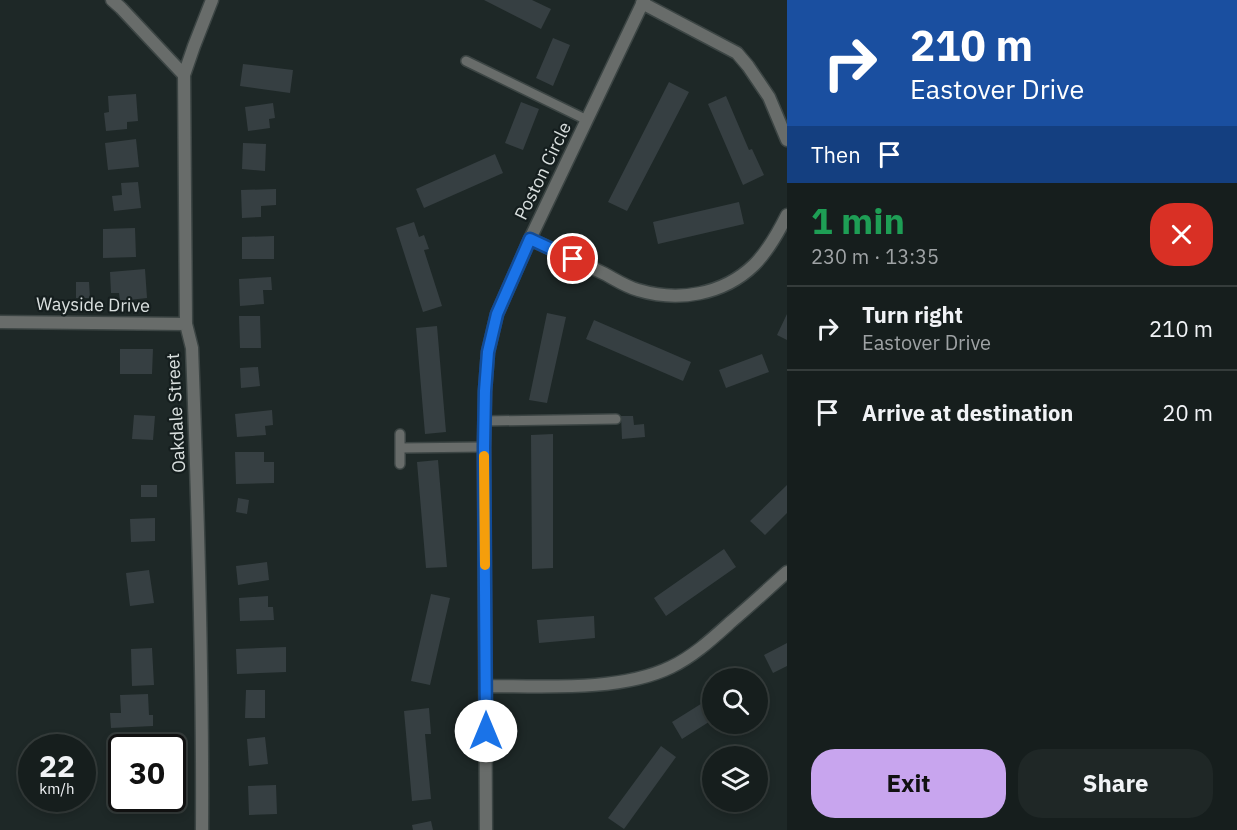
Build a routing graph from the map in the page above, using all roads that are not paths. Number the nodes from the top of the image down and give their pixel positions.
1 (112, 0) edge
2 (212, 0) edge
3 (643, 2) edge
4 (466, 61) dead end
5 (184, 75) junction
6 (587, 120) junction
7 (787, 140) edge
8 (787, 216) edge
9 (530, 239) junction
10 (0, 322) edge
11 (186, 324) junction
12 (616, 419) dead end
13 (485, 421) junction
14 (400, 434) dead end
15 (484, 447) junction
16 (400, 448) junction
17 (400, 464) dead end
18 (787, 572) edge
19 (486, 686) junction
20 (202, 830) edge
21 (486, 830) edge

1 - 5 street
2 - 5 street, Oakdale Street
3 - 6 street, Poston Circle
3 - 7 street
4 - 6 lane
5 - 11 street, Oakdale Street
6 - 9 street, Poston Circle
8 - 9 street
9 - 13 street, Poston Circle
10 - 11 street, Wayside Drive
11 - 20 street, Oakdale Street
12 - 13 lane
13 - 15 street, Poston Circle
14 - 16 lane
15 - 16 lane
15 - 19 street, Poston Circle
16 - 17 lane
18 - 19 street
19 - 21 street, Poston Circle

